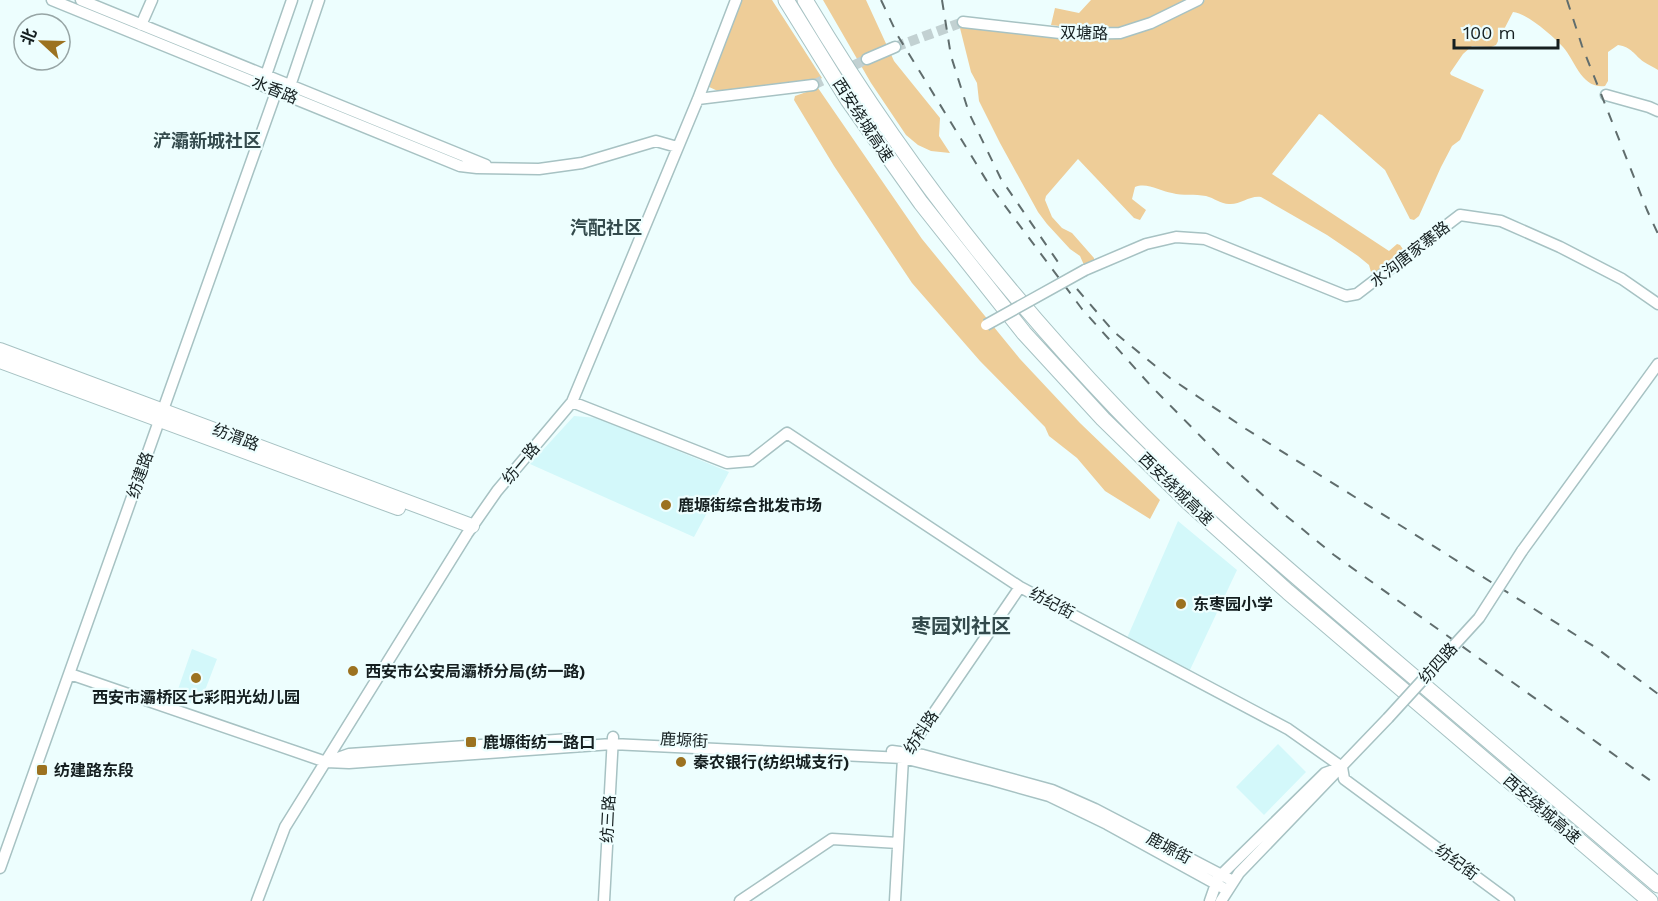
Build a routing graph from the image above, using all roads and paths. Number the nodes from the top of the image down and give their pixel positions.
1 (52, 0) edge
2 (81, 0) edge
3 (152, 0) edge
4 (292, 0) edge
5 (319, 0) edge
6 (736, 0) edge
7 (786, 0) edge
8 (805, 0) edge
9 (814, 0) edge
10 (1198, 0) edge
11 (963, 22) tunnel mouth
12 (141, 25) junction
13 (895, 47) tunnel mouth
14 (867, 59) tunnel mouth
15 (846, 68) junction
16 (266, 75) junction
17 (813, 85) tunnel mouth
18 (282, 86) junction
19 (1606, 95) dead end
20 (698, 99) junction
21 (1658, 111) edge
22 (677, 147) junction
23 (1658, 304) edge
24 (986, 325) dead end
25 (0, 350) edge
26 (0, 361) edge
27 (1658, 364) edge
28 (572, 402) junction
29 (161, 415) junction
30 (470, 530) junction
31 (1020, 587) junction
32 (70, 674) junction
33 (612, 740) junction
34 (905, 755) junction
35 (326, 762) junction
36 (1342, 767) junction
37 (898, 843) junction
38 (0, 868) edge
39 (1218, 879) junction
40 (1230, 885) junction
41 (1658, 885) edge
42 (256, 901) edge
43 (604, 901) edge
44 (740, 901) edge
45 (895, 901) edge
46 (1210, 901) edge
47 (1221, 901) edge
48 (1509, 901) edge
49 (1650, 901) edge

1 - 18 street, 水香路
2 - 12 street, 水香路
3 - 12 street
4 - 16 street
5 - 18 street, 纺建路
6 - 20 street, 纺一路
7 - 49 highway, 西安绕城高速
8 - 15 highway, 西安绕城高速
9 - 15 highway
10 - 11 street, 双塘路
12 - 16 street, 水香路
13 - 14 street
15 - 41 highway, 西安绕城高速
16 - 18 street, 水香路
17 - 20 street
18 - 22 street, 水香路
18 - 29 street, 纺建路
19 - 21 street
20 - 22 street, 纺一路
22 - 28 street, 纺一路
23 - 24 street, 水沟唐家寨路, bridge
25 - 29 main road, 纺渭路
26 - 29 main road, 纺渭路
27 - 36 street, 纺四路, bridge
28 - 30 street, 纺一路
28 - 31 street, 纺纪街
29 - 30 main road, 纺渭路
29 - 32 street, 纺建路
30 - 35 street, 纺一路
31 - 34 street, 纺科路
31 - 36 street, 纺纪街
32 - 35 street, 鹿塬街
32 - 38 street, 纺建路
33 - 34 street, 鹿塬街
33 - 35 street, 鹿塬街
33 - 43 street, 纺三路
34 - 37 street, 纺科路
34 - 39 street, 鹿塬街
35 - 42 street, 纺一路
36 - 39 street, 纺四路
36 - 40 street, 纺四路
36 - 48 street, 纺纪街
37 - 44 street
37 - 45 street, 纺科路
39 - 40 street, 鹿塬街
39 - 46 street, 纺四路
40 - 47 street, 纺四路

